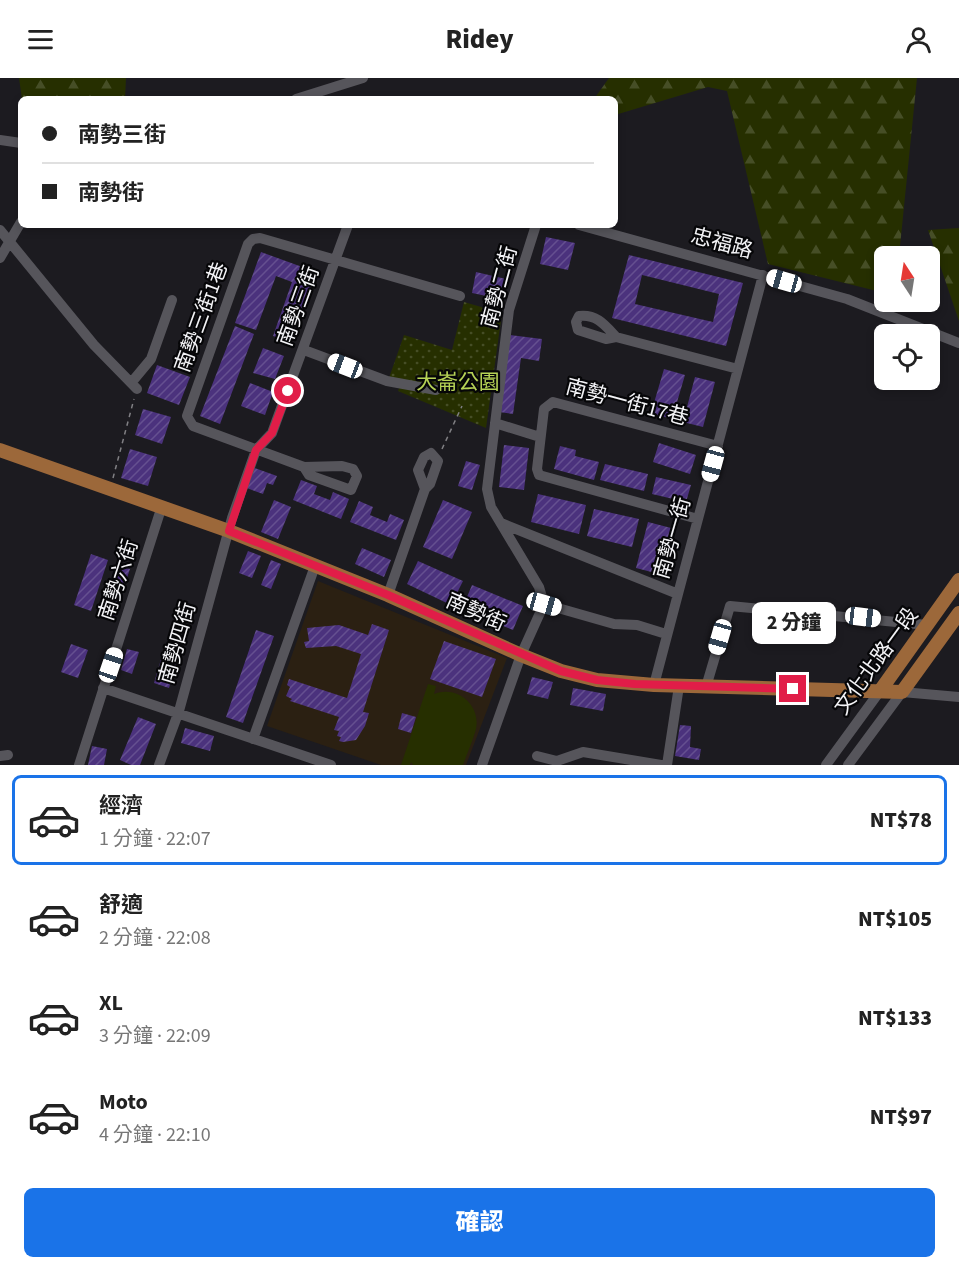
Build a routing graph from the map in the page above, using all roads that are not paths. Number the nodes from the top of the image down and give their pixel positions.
1 (363, 78) edge
2 (306, 96) edge
3 (0, 140) edge
4 (18, 143) edge
5 (18, 227) edge
6 (347, 228) edge
7 (535, 228) edge
8 (590, 228) edge
9 (0, 230) edge
10 (10, 240) junction
11 (0, 258) edge
12 (336, 259) junction
13 (763, 275) junction
14 (460, 296) dead end
15 (172, 300) dead end
16 (616, 337) dead end
17 (958, 345) edge
18 (303, 350) junction
19 (738, 369) junction
20 (436, 390) dead end
21 (495, 423) junction
22 (540, 437) junction
23 (718, 446) junction
24 (0, 450) edge
25 (256, 450) junction
26 (304, 467) dead end
27 (425, 489) junction
28 (161, 509) junction
29 (698, 519) junction
30 (501, 523) junction
31 (229, 531) junction
32 (315, 566) junction
33 (959, 580) edge
34 (678, 594) junction
35 (388, 595) junction
36 (544, 604) junction
37 (959, 613) edge
38 (927, 625) junction
39 (666, 634) junction
40 (521, 655) junction
41 (654, 685) junction
42 (679, 686) junction
43 (706, 687) junction
44 (103, 688) junction
45 (880, 691) junction
46 (902, 692) junction
47 (959, 696) edge
48 (178, 711) junction
49 (253, 739) junction
50 (537, 756) dead end
51 (297, 760) edge
52 (79, 765) edge
53 (159, 765) edge
54 (331, 765) edge
55 (482, 765) edge
56 (661, 765) edge
57 (667, 765) edge
58 (826, 765) edge
59 (848, 765) edge

1 - 2 street
3 - 4 street
5 - 10 street
6 - 12 street, 南勢三街
7 - 21 street, 南勢二街
8 - 13 street, 忠福路
9 - 10 street
10 - 11 street
10 - 15 street
12 - 14 street
12 - 18 street, 南勢三街
12 - 25 street, 南勢三街1巷
13 - 17 street, 忠福路
13 - 19 street, 南勢一街
16 - 19 street
18 - 20 street
18 - 25 street, 南勢三街
19 - 23 street, 南勢一街
21 - 22 street
21 - 30 street, 南勢二街
22 - 23 street, 南勢一街17巷
22 - 29 street, 南勢一街17巷
23 - 29 street, 南勢一街
24 - 28 main road, 南勢街
25 - 26 street
25 - 31 street, 南勢三街
27 - 27 street
27 - 35 street
28 - 31 main road, 南勢街
28 - 44 street, 南勢六街
29 - 34 street, 南勢一街
30 - 34 street, 南勢一街
30 - 36 street, 南勢二街
31 - 32 main road, 南勢街
31 - 48 street, 南勢四街
32 - 35 main road, 南勢街
32 - 49 street
33 - 38 main road, 文化北路一段
34 - 39 street
35 - 40 main road, 南勢街
36 - 39 street
36 - 40 street
37 - 46 main road, 文化北路一段
38 - 43 street
38 - 45 main road, 文化北路一段
39 - 41 street
40 - 41 main road, 南勢街
40 - 55 street
41 - 42 main road, 南勢街
42 - 43 main road, 南勢街
42 - 57 street
43 - 45 main road, 南勢街
44 - 48 street
44 - 52 street, 南勢六街
45 - 46 main road, 南勢街
45 - 58 street, 文化北路一段
46 - 47 street, 南勢街
46 - 59 street, 文化北路一段
48 - 49 street
48 - 53 street, 南勢四街
49 - 51 street
50 - 56 street
51 - 54 street

